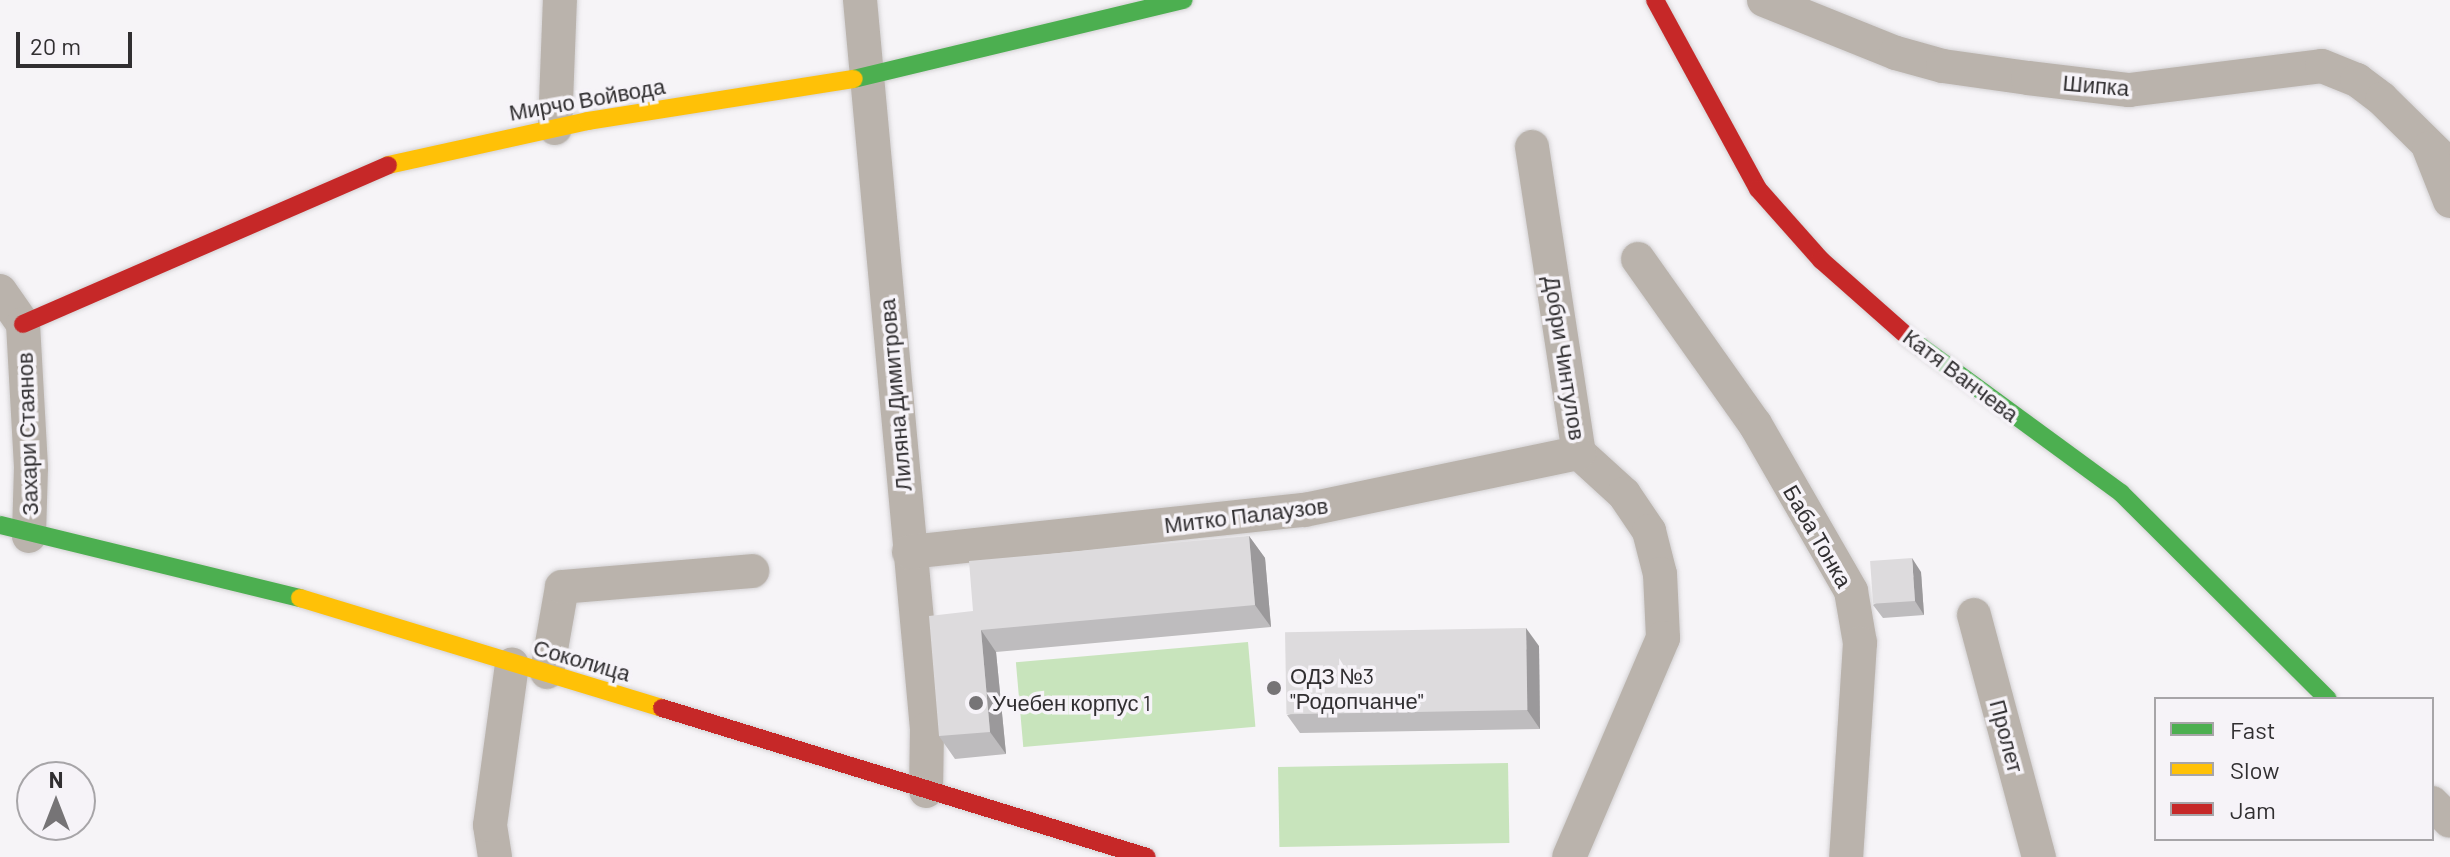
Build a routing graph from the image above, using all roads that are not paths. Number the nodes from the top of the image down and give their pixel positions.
1 (560, 0) edge
2 (860, 0) edge
3 (1184, 0) edge
4 (1655, 0) edge
5 (1764, 0) edge
6 (868, 77) junction
7 (555, 128) junction
8 (1532, 147) dead end
9 (2439, 157) edge
10 (2450, 201) edge
11 (1638, 259) dead end
12 (0, 291) edge
13 (23, 324) junction
14 (1579, 453) junction
15 (15, 531) edge
16 (909, 552) junction
17 (752, 571) dead end
18 (1974, 615) dead end
19 (512, 665) junction
20 (547, 672) junction
21 (2326, 697) edge
22 (926, 791) junction
23 (2434, 805) edge
24 (2450, 821) edge
25 (495, 857) edge
26 (1147, 857) edge
27 (1569, 857) edge
28 (1846, 857) edge
29 (2039, 857) edge

1 - 7 street
2 - 6 street, Лиляна Димитрова
3 - 6 street, Мирчо Войвода
4 - 21 street, Катя Ванчева
5 - 9 street, Шипка
6 - 7 street, Мирчо Войвода
6 - 16 street, Лиляна Димитрова
7 - 13 street, Мирчо Войвода
8 - 14 street, Добри Чинтулов
9 - 10 street
11 - 28 street, Баба Тонка
12 - 13 street, Захари Стаянов
13 - 15 street, Захари Стаянов
14 - 16 street, Митко Палаузов
14 - 27 street, Добри Чинтулов
15 - 19 street, Соколица
16 - 22 street, Лиляна Димитрова
17 - 20 street
18 - 29 street, Пролет
19 - 20 street, Соколица
19 - 25 street
20 - 22 street, Соколица
22 - 26 street, Соколица
23 - 24 street

